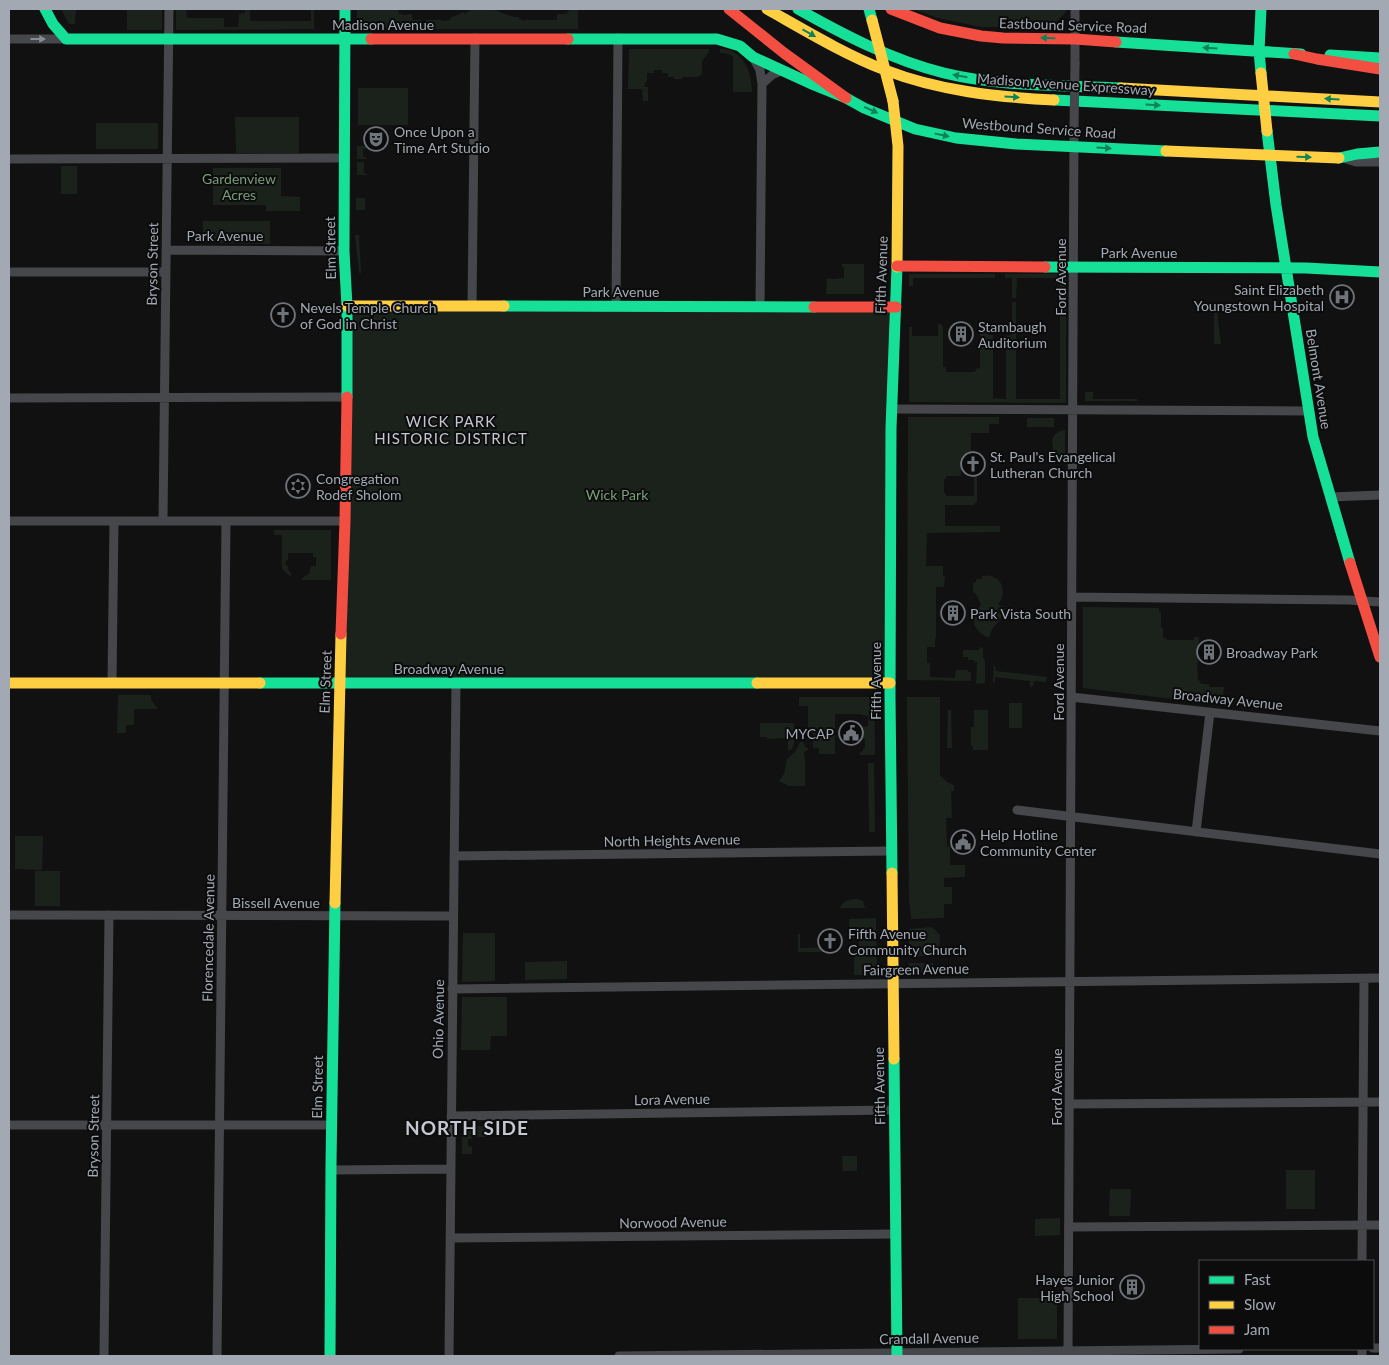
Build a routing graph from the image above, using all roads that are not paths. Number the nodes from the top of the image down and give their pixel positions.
1 (45, 9) edge
2 (168, 9) edge
3 (345, 9) edge
4 (729, 9) edge
5 (767, 9) edge
6 (798, 9) edge
7 (890, 9) edge
8 (1075, 9) edge
9 (1261, 9) edge
10 (871, 14) edge
11 (475, 38) junction
12 (618, 38) junction
13 (9, 39) edge
14 (66, 39) junction
15 (168, 39) junction
16 (345, 39) junction
17 (1075, 39) junction
18 (1258, 51) junction
19 (1294, 54) junction
20 (753, 56) junction
21 (1380, 58) edge
22 (1380, 69) edge
23 (783, 70) junction
24 (762, 84) junction
25 (846, 98) junction
26 (1380, 102) edge
27 (1380, 116) edge
28 (896, 121) junction
29 (1074, 146) junction
30 (1380, 152) edge
31 (1269, 156) junction
32 (167, 158) junction
33 (344, 158) junction
34 (1339, 158) junction
35 (9, 159) edge
36 (1380, 162) edge
37 (166, 250) junction
38 (344, 251) junction
39 (897, 266) junction
40 (1074, 266) junction
41 (1286, 268) junction
42 (9, 272) edge
43 (166, 272) junction
44 (1380, 272) edge
45 (346, 306) junction
46 (472, 306) junction
47 (616, 306) junction
48 (760, 306) junction
49 (896, 307) junction
50 (9, 398) edge
51 (164, 398) junction
52 (347, 398) junction
53 (892, 408) junction
54 (1073, 409) junction
55 (1308, 411) junction
56 (1380, 496) edge
57 (1330, 497) junction
58 (163, 520) junction
59 (226, 520) junction
60 (9, 521) edge
61 (114, 521) junction
62 (345, 521) junction
63 (1072, 597) junction
64 (1363, 601) junction
65 (1380, 602) edge
66 (1380, 657) edge
67 (9, 683) edge
68 (112, 683) junction
69 (224, 683) junction
70 (339, 683) junction
71 (456, 683) junction
72 (890, 683) junction
73 (1072, 696) junction
74 (1210, 712) junction
75 (1380, 730) edge
76 (1017, 810) dead end
77 (1071, 817) junction
78 (1196, 832) junction
79 (891, 850) junction
80 (1380, 854) edge
81 (454, 856) junction
82 (9, 915) edge
83 (109, 915) junction
84 (222, 916) junction
85 (335, 916) junction
86 (454, 916) junction
87 (1364, 978) junction
88 (1380, 978) edge
89 (1070, 981) junction
90 (892, 984) junction
91 (452, 989) junction
92 (1363, 1102) junction
93 (1380, 1102) edge
94 (1070, 1104) junction
95 (894, 1110) junction
96 (451, 1116) junction
97 (9, 1125) edge
98 (107, 1125) junction
99 (219, 1125) junction
100 (332, 1125) junction
101 (451, 1169) junction
102 (331, 1170) junction
103 (1363, 1225) junction
104 (1380, 1225) edge
105 (1069, 1228) junction
106 (896, 1234) junction
107 (450, 1238) junction
108 (1362, 1260) edge
109 (1199, 1350) edge
110 (1068, 1353) edge
111 (897, 1354) edge
112 (104, 1356) edge
113 (216, 1356) edge
114 (330, 1356) edge
115 (449, 1356) edge
116 (618, 1356) edge

1 - 14 main road
2 - 15 street, Bryson Street
3 - 16 main road, Elm Street
4 - 25 main road
5 -> 27 main road, Madison Avenue Expressway
26 -> 6 main road, Madison Avenue Expressway
17 -> 7 main road, Eastbound Service Road
8 - 17 street, Ford Avenue
9 - 18 main road, Belmont Avenue
10 - 28 main road, Fifth Avenue, bridge
11 - 12 main road, Madison Avenue
11 - 16 main road, Madison Avenue
11 - 46 street
12 - 20 main road, Madison Avenue
12 - 47 street
13 -> 14 street, Madison Avenue
14 - 15 main road, Madison Avenue
15 - 16 main road, Madison Avenue
15 - 32 street, Bryson Street
16 - 33 main road, Elm Street
18 -> 17 main road, Eastbound Service Road
17 - 29 street, Ford Avenue, bridge
18 - 19 main road
18 - 31 main road, Belmont Avenue, bridge
19 - 21 main road
19 - 22 main road
20 - 23 main road, Westbound Service Road
20 - 24 street
23 - 24 street
23 - 25 main road, Westbound Service Road
24 - 48 street
25 -> 28 main road, Westbound Service Road
28 -> 29 main road, Westbound Service Road
28 - 39 main road, Fifth Avenue
29 -> 31 main road, Westbound Service Road
29 - 40 street, Ford Avenue
30 - 34 main road, Westbound Service Road
31 -> 34 main road, Westbound Service Road
31 - 41 main road, Belmont Avenue
32 - 33 street
32 - 35 street
32 - 37 street, Bryson Street
33 - 38 main road, Elm Street
34 - 36 street
37 - 38 street, Park Avenue
37 - 43 street, Bryson Street
38 - 45 main road, Elm Street
39 - 40 main road, Park Avenue
39 - 49 main road, Fifth Avenue
40 - 41 main road, Park Avenue
40 - 54 street, Ford Avenue
41 - 44 main road, Park Avenue
41 - 55 main road, Belmont Avenue
42 - 43 street
43 - 51 street, Bryson Street
45 - 46 main road, Park Avenue
45 - 52 main road, Elm Street
46 - 47 main road, Park Avenue
47 - 48 main road, Park Avenue
48 - 49 main road, Park Avenue
49 - 53 main road, Fifth Avenue
50 - 51 street
51 - 52 street
51 - 58 street, Bryson Street
52 - 62 main road, Elm Street
53 - 54 street
53 - 72 main road, Fifth Avenue
54 - 55 street
54 - 63 street, Ford Avenue
55 - 57 main road, Belmont Avenue
56 - 57 street
57 - 64 main road, Belmont Avenue
58 - 59 street
58 - 61 street
59 - 62 street
59 - 69 street, Florencedale Avenue
60 - 61 street
61 - 68 street
62 - 70 main road, Elm Street
63 - 64 street
63 - 73 street, Ford Avenue
64 - 65 street
64 - 66 main road, Belmont Avenue
67 - 68 main road, Broadway Avenue
68 - 69 main road, Broadway Avenue
69 - 70 main road, Broadway Avenue
69 - 84 street, Florencedale Avenue
70 - 71 main road, Broadway Avenue
70 - 85 main road, Elm Street
71 - 72 main road, Broadway Avenue
71 - 81 street, Ohio Avenue
72 - 79 main road, Fifth Avenue
73 - 74 street, Broadway Avenue
73 - 77 street, Ford Avenue
74 - 75 street, Broadway Avenue
74 - 78 street
76 - 77 street
77 - 78 street
77 - 89 street, Ford Avenue
78 - 80 street
79 - 81 street, North Heights Avenue
79 - 90 main road, Fifth Avenue
81 - 86 street, Ohio Avenue
82 - 83 street, Bissell Avenue
83 - 84 street, Bissell Avenue
83 - 98 street, Bryson Street
84 - 85 street, Bissell Avenue
84 - 99 street, Florencedale Avenue
85 - 86 street, Bissell Avenue
85 - 100 main road, Elm Street
86 - 91 street, Ohio Avenue
87 - 88 street, Fairgreen Avenue
87 - 89 street, Fairgreen Avenue
87 - 92 street
89 - 90 street, Fairgreen Avenue
89 - 94 street, Ford Avenue
90 - 91 street, Fairgreen Avenue
90 - 95 main road, Fifth Avenue
91 - 96 street, Ohio Avenue
92 - 93 street
92 - 94 street
92 - 103 street
94 - 105 street, Ford Avenue
95 - 96 street, Lora Avenue
95 - 106 main road, Fifth Avenue
96 - 101 street, Ohio Avenue
97 - 98 street
98 - 99 street
98 - 112 street, Bryson Street
99 - 100 street
99 - 113 street, Florencedale Avenue
100 - 102 main road, Elm Street
101 - 102 street
101 - 107 street, Ohio Avenue
102 - 114 main road, Elm Street
103 - 104 street
103 - 105 street
103 - 108 street
105 - 110 street, Ford Avenue
106 - 107 street, Norwood Avenue
106 - 111 main road, Fifth Avenue
107 - 115 street, Ohio Avenue
109 - 110 street, Crandall Avenue
110 - 111 street, Crandall Avenue
111 - 116 street, Crandall Avenue

